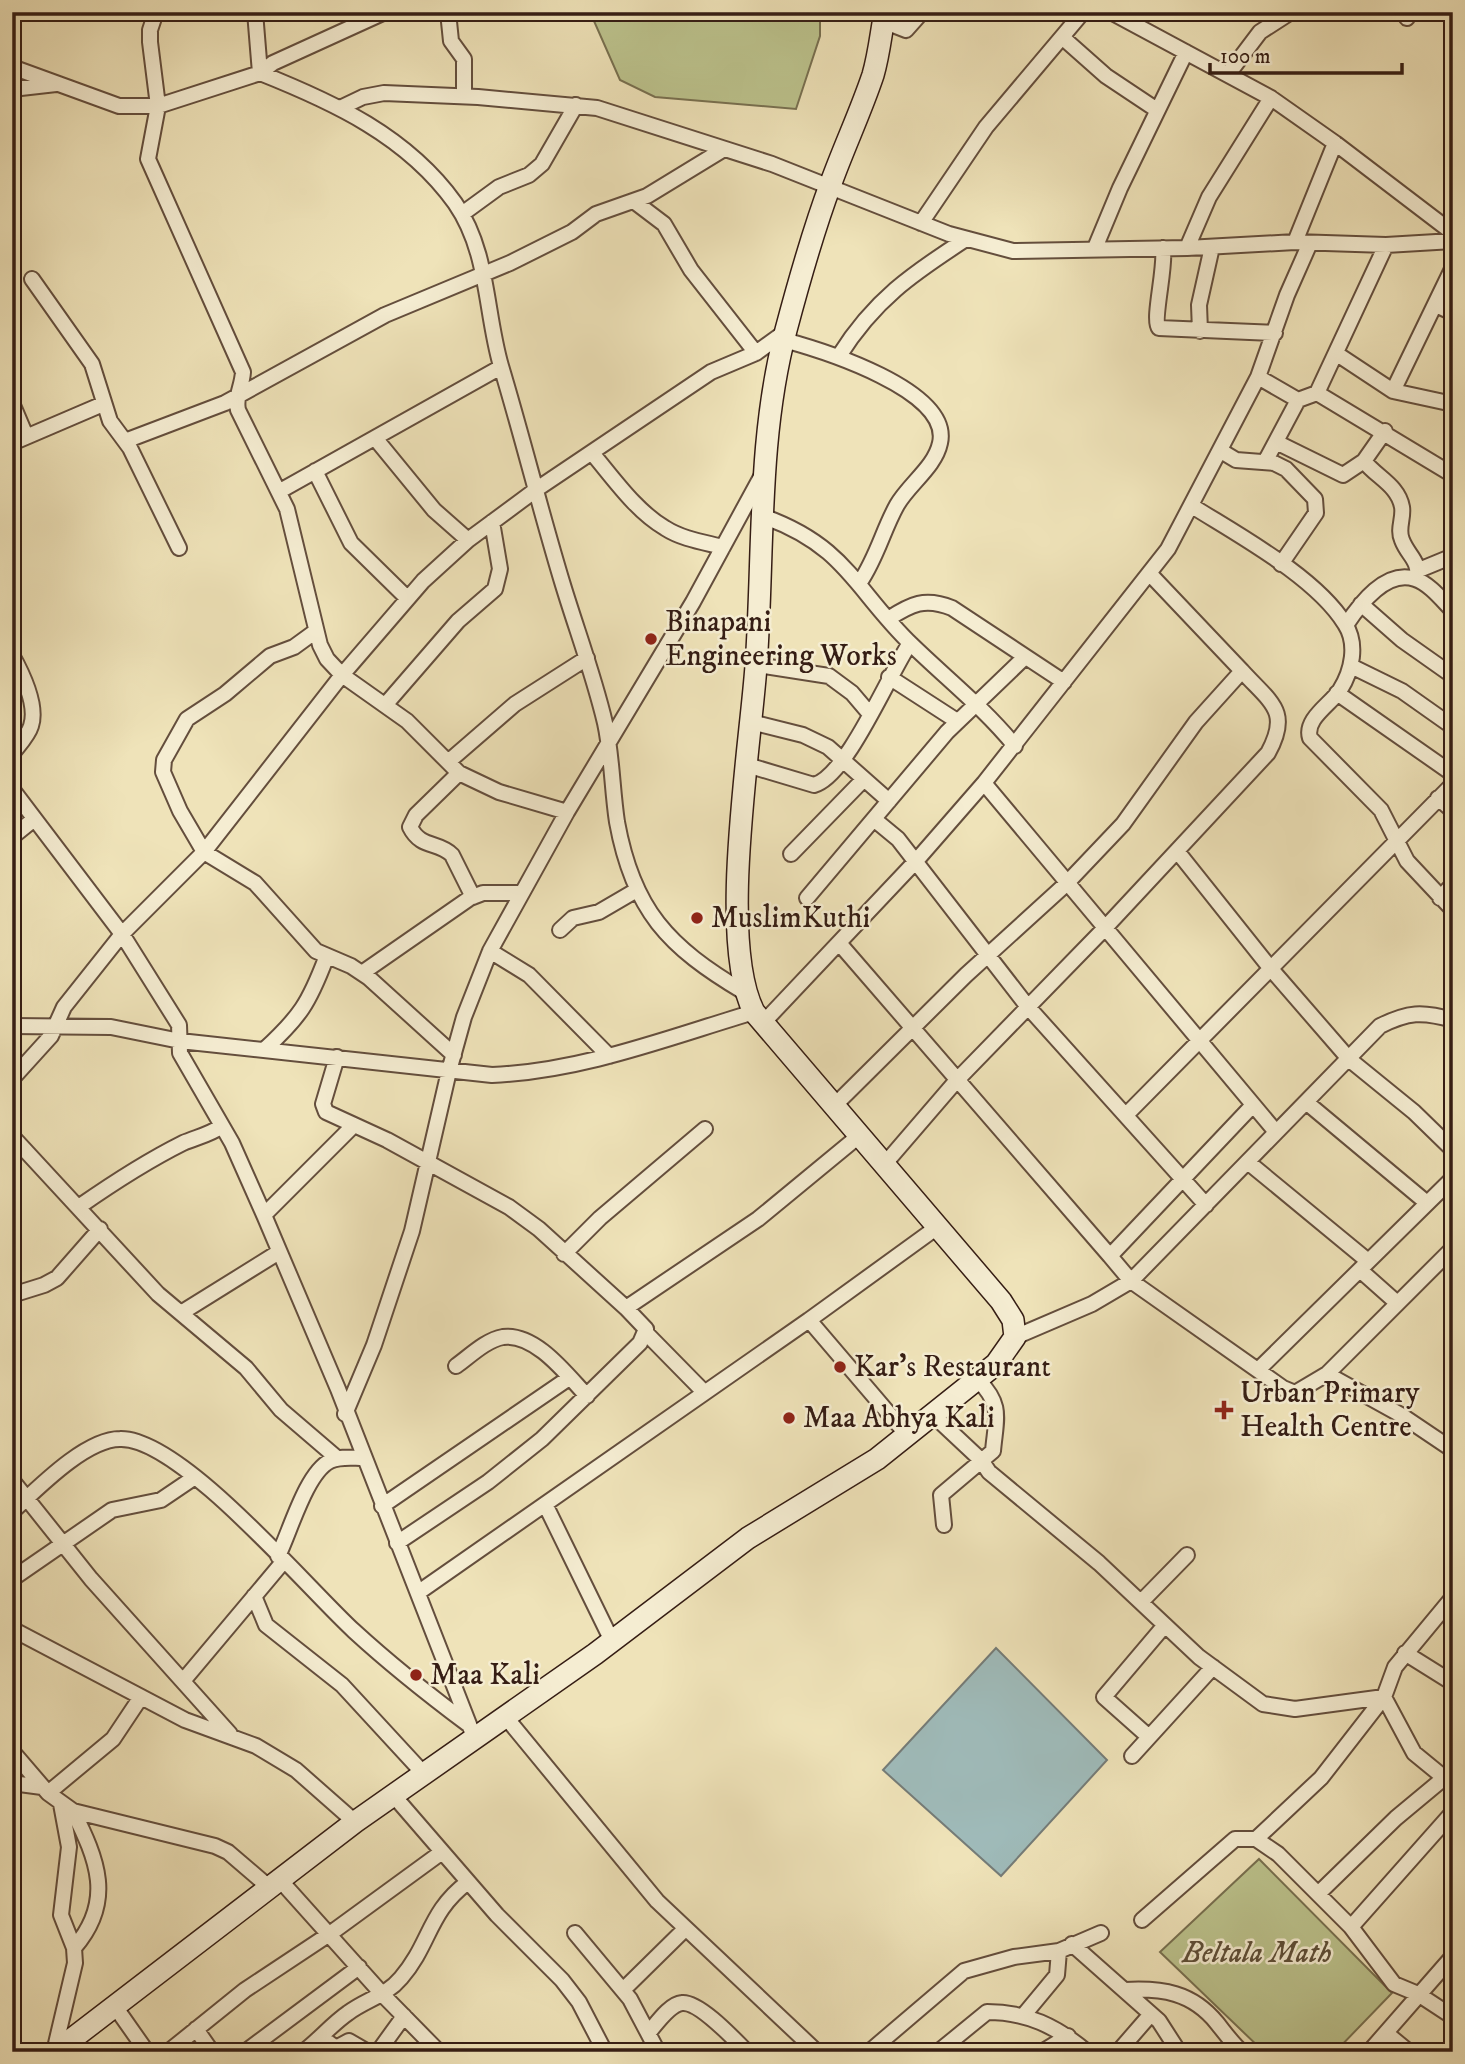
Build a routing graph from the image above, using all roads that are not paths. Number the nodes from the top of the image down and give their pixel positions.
1 (156, 12) edge
2 (255, 12) edge
3 (385, 12) edge
4 (449, 12) edge
5 (922, 12) edge
6 (1083, 12) edge
7 (1111, 12) edge
8 (1146, 12) edge
9 (1291, 12) edge
10 (884, 17) edge
11 (1129, 22) junction
12 (1062, 37) junction
13 (1186, 52) junction
14 (12, 67) edge
15 (1229, 72) junction
16 (260, 73) junction
17 (61, 83) junction
18 (12, 89) edge
19 (464, 96) junction
20 (1271, 98) junction
21 (576, 105) junction
22 (158, 106) junction
23 (340, 108) junction
24 (1157, 110) junction
25 (1335, 143) junction
26 (724, 149) junction
27 (830, 185) junction
28 (635, 202) junction
29 (462, 214) junction
30 (921, 223) junction
31 (1453, 233) edge
32 (966, 239) junction
33 (1453, 241) edge
34 (1295, 242) junction
35 (1310, 243) junction
36 (1386, 245) junction
37 (1212, 247) junction
38 (1095, 248) junction
39 (1163, 248) junction
40 (1188, 248) junction
41 (1453, 267) edge
42 (485, 273) junction
43 (32, 279) dead end
44 (1436, 305) junction
45 (1453, 313) edge
46 (1200, 331) junction
47 (1275, 333) junction
48 (784, 336) junction
49 (756, 354) junction
50 (1337, 354) junction
51 (839, 356) junction
52 (501, 366) junction
53 (1258, 377) junction
54 (1393, 391) junction
55 (1317, 393) junction
56 (236, 397) junction
57 (1298, 400) junction
58 (12, 403) edge
59 (103, 404) junction
60 (1453, 404) edge
61 (1385, 431) junction
62 (375, 438) junction
63 (19, 440) edge
64 (125, 441) junction
65 (1276, 442) junction
66 (1221, 451) junction
67 (592, 453) junction
68 (1364, 461) junction
69 (1265, 462) junction
70 (315, 471) junction
71 (765, 471) junction
72 (1453, 475) edge
73 (537, 489) junction
74 (280, 491) junction
75 (1192, 506) junction
76 (765, 517) junction
77 (492, 522) junction
78 (468, 540) junction
79 (723, 547) junction
80 (179, 548) dead end
81 (1453, 556) edge
82 (1281, 564) junction
83 (1149, 573) junction
84 (1418, 574) junction
85 (860, 582) junction
86 (407, 598) junction
87 (1361, 604) junction
88 (1453, 611) edge
89 (888, 619) junction
90 (1346, 625) junction
91 (316, 631) junction
92 (910, 643) junction
93 (12, 655) edge
94 (1025, 657) junction
95 (586, 658) junction
96 (757, 664) junction
97 (1351, 666) junction
98 (1242, 671) junction
99 (342, 675) junction
100 (1453, 676) edge
101 (889, 677) junction
102 (1064, 682) junction
103 (1338, 694) junction
104 (977, 702) junction
105 (386, 704) junction
106 (869, 713) junction
107 (957, 721) junction
108 (751, 722) junction
109 (1453, 727) edge
110 (609, 742) junction
111 (1015, 746) junction
112 (12, 754) edge
113 (845, 760) junction
114 (747, 765) junction
115 (453, 767) junction
116 (1453, 774) edge
117 (864, 779) junction
118 (984, 783) junction
119 (1453, 784) edge
120 (12, 789) edge
121 (1438, 798) junction
122 (889, 802) junction
123 (1453, 811) edge
124 (567, 812) junction
125 (33, 820) junction
126 (875, 820) junction
127 (12, 837) edge
128 (1397, 842) junction
129 (1177, 851) junction
130 (204, 852) junction
131 (791, 854) dead end
132 (916, 861) junction
133 (1066, 884) junction
134 (1453, 884) edge
135 (635, 891) junction
136 (521, 893) junction
137 (473, 897) junction
138 (807, 898) dead end
139 (1440, 898) junction
140 (1453, 911) edge
141 (1104, 929) junction
142 (560, 930) dead end
143 (122, 934) junction
144 (839, 943) junction
145 (490, 951) junction
146 (989, 954) junction
147 (326, 958) junction
148 (1271, 969) junction
149 (362, 973) junction
150 (744, 992) junction
151 (1028, 1007) junction
152 (758, 1017) junction
153 (1453, 1020) edge
154 (12, 1026) edge
155 (56, 1026) junction
156 (913, 1028) junction
157 (180, 1041) junction
158 (1199, 1043) junction
159 (264, 1050) junction
160 (454, 1055) junction
161 (609, 1056) junction
162 (337, 1057) junction
163 (1350, 1059) junction
164 (449, 1071) junction
165 (12, 1079) edge
166 (957, 1080) junction
167 (1306, 1102) junction
168 (835, 1105) junction
169 (1253, 1105) junction
170 (1126, 1115) junction
171 (354, 1125) junction
172 (222, 1126) junction
173 (705, 1129) dead end
174 (1276, 1132) junction
175 (860, 1135) junction
176 (12, 1136) edge
177 (1453, 1150) edge
178 (1249, 1163) junction
179 (430, 1164) junction
180 (883, 1166) junction
181 (1182, 1178) junction
182 (1453, 1178) edge
183 (1427, 1203) junction
184 (1206, 1205) junction
185 (80, 1206) junction
186 (264, 1215) junction
187 (936, 1228) junction
188 (100, 1229) junction
189 (1453, 1248) edge
190 (279, 1252) junction
191 (564, 1254) junction
192 (1110, 1256) junction
193 (1364, 1265) junction
194 (1131, 1281) junction
195 (12, 1295) edge
196 (1396, 1302) junction
197 (626, 1308) junction
198 (181, 1313) junction
199 (809, 1320) junction
200 (647, 1334) junction
201 (1015, 1337) junction
202 (456, 1366) dead end
203 (1259, 1369) junction
204 (1327, 1374) junction
205 (569, 1378) junction
206 (978, 1380) junction
207 (704, 1392) junction
208 (587, 1396) junction
209 (345, 1413) junction
210 (933, 1415) junction
211 (908, 1436) junction
212 (1453, 1450) edge
213 (337, 1458) junction
214 (363, 1458) junction
215 (981, 1460) junction
216 (195, 1477) junction
217 (12, 1480) edge
218 (28, 1498) junction
219 (545, 1504) junction
220 (383, 1506) junction
221 (12, 1512) edge
222 (944, 1525) dead end
223 (61, 1543) junction
224 (397, 1543) junction
225 (1186, 1555) dead end
226 (280, 1559) junction
227 (12, 1579) edge
228 (419, 1592) junction
229 (254, 1596) junction
230 (1141, 1602) junction
231 (1450, 1606) edge
232 (1165, 1625) junction
233 (12, 1629) edge
234 (612, 1641) junction
235 (1405, 1653) junction
236 (1213, 1667) junction
237 (183, 1681) junction
238 (1453, 1683) edge
239 (141, 1697) junction
240 (1384, 1697) junction
241 (504, 1715) junction
242 (472, 1731) junction
243 (231, 1735) junction
244 (1149, 1737) junction
245 (12, 1751) edge
246 (1132, 1756) dead end
247 (425, 1775) junction
248 (1448, 1781) edge
249 (12, 1783) edge
250 (45, 1790) junction
251 (394, 1796) junction
252 (67, 1807) junction
253 (1453, 1812) edge
254 (355, 1822) junction
255 (1256, 1839) junction
256 (442, 1852) junction
257 (468, 1882) junction
258 (275, 1884) junction
259 (1318, 1894) junction
260 (1142, 1920) dead end
261 (1351, 1927) junction
262 (684, 1930) junction
263 (575, 1933) dead end
264 (1101, 1933) dead end
265 (331, 1934) junction
266 (74, 1948) junction
267 (1066, 1948) junction
268 (1453, 1956) edge
269 (359, 1967) junction
270 (623, 1990) junction
271 (1125, 1990) junction
272 (1418, 1994) junction
273 (384, 1996) junction
274 (114, 2005) junction
275 (1151, 2014) junction
276 (404, 2016) junction
277 (1023, 2016) junction
278 (1453, 2017) edge
279 (196, 2029) junction
280 (650, 2031) junction
281 (1386, 2034) junction
282 (1068, 2036) junction
283 (321, 2037) junction
284 (1224, 2045) edge
285 (814, 2050) edge
286 (55, 2052) edge
287 (147, 2052) edge
288 (168, 2052) edge
289 (212, 2052) edge
290 (245, 2052) edge
291 (303, 2052) edge
292 (368, 2052) edge
293 (378, 2052) edge
294 (439, 2052) edge
295 (605, 2052) edge
296 (658, 2052) edge
297 (747, 2052) edge
298 (869, 2052) edge
299 (939, 2052) edge
300 (1042, 2052) edge
301 (1087, 2052) edge
302 (1118, 2052) edge
303 (1179, 2052) edge
304 (1242, 2052) edge
305 (1369, 2052) edge
306 (1409, 2052) edge

1 - 22 street
2 - 16 street
3 - 16 street
4 - 19 street
5 - 10 street
6 - 12 street
7 - 11 street
8 - 11 street
9 - 15 street
10 - 27 main road
11 - 13 street
12 - 24 street
12 - 30 street
13 - 15 street
13 - 24 street
14 - 17 street
15 - 20 street
16 - 22 street
16 - 23 street
17 - 18 street
17 - 22 street
19 - 21 street
19 - 23 street
20 - 25 street
20 - 40 street
21 - 26 street
21 - 29 street
22 - 56 street
23 - 29 street
24 - 38 street
25 - 31 street
25 - 34 street
26 - 27 street
26 - 28 street
27 - 30 street
27 - 48 main road
28 - 42 street
28 - 49 street
29 - 42 street
30 - 32 street
32 - 38 street
32 - 51 street
33 - 36 street
34 - 35 street
34 - 37 street
35 - 36 street
35 - 47 street
36 - 50 street
37 - 40 street
37 - 46 street
38 - 39 street
39 - 40 street
39 - 46 street
41 - 44 street
42 - 52 street
42 - 56 street
43 - 59 street
44 - 45 street
44 - 54 street
46 - 47 street
47 - 53 street
48 - 49 street
48 - 51 street
48 - 71 main road
49 - 67 street
50 - 54 street
50 - 55 street
51 - 85 street
52 - 62 street
52 - 73 street
53 - 57 street
53 - 66 street
54 - 60 street
55 - 57 street
55 - 61 street
56 - 64 street
56 - 74 street
57 - 65 street
58 - 63 street
59 - 63 street
59 - 64 street
61 - 68 street
61 - 72 street
62 - 70 street
62 - 78 street
64 - 80 street
65 - 68 street
65 - 69 street
66 - 69 street
66 - 75 street
67 - 73 street
67 - 79 street
68 - 84 street
69 - 82 street
70 - 74 street
70 - 86 street
71 - 76 main road
71 - 79 street
73 - 77 street
73 - 95 street
74 - 91 street
75 - 82 street
75 - 83 street
76 - 85 street
76 - 96 main road
77 - 78 street
77 - 105 street
78 - 86 street
79 - 110 street
81 - 84 street
82 - 90 street
83 - 98 street
83 - 102 street
84 - 87 street
84 - 88 street
85 - 89 street
86 - 99 street
87 - 90 street
87 - 100 street
89 - 92 street
89 - 94 street
90 - 97 street
91 - 99 street
91 - 130 street
92 - 101 street
92 - 104 street
93 - 112 street
94 - 102 street
94 - 104 street
95 - 110 street
95 - 115 street
96 - 106 street
96 - 108 main road
97 - 103 street
97 - 109 street
98 - 129 street
98 - 133 street
99 - 105 street
99 - 130 street
101 - 106 street
101 - 107 street
102 - 111 street
103 - 116 street
103 - 128 street
104 - 107 street
104 - 111 street
105 - 115 street
106 - 113 street
107 - 122 street
108 - 113 street
108 - 114 main road
110 - 124 street
110 - 135 street
111 - 118 street
113 - 114 street
113 - 117 street
114 - 150 main road
115 - 124 street
115 - 137 street
117 - 122 street
117 - 131 street
118 - 132 street
118 - 133 street
119 - 121 street
120 - 125 street
121 - 123 street
121 - 128 street
122 - 126 street
124 - 136 street
125 - 127 street
125 - 143 street
126 - 132 street
126 - 138 street
128 - 139 street
128 - 148 street
129 - 141 street
129 - 148 street
130 - 143 street
130 - 147 street
132 - 144 street
132 - 146 street
133 - 141 street
133 - 146 street
134 - 139 street
135 - 142 street
135 - 150 street
136 - 137 street
136 - 145 street
137 - 149 street
139 - 140 street
141 - 151 street
141 - 158 street
143 - 155 street
143 - 157 street
144 - 152 street
144 - 156 street
145 - 160 street
145 - 161 street
146 - 151 street
146 - 156 street
147 - 149 street
147 - 159 street
148 - 158 street
148 - 163 street
149 - 160 street
150 - 152 main road
151 - 166 street
151 - 170 street
152 - 161 street
152 - 168 main road
153 - 163 street
154 - 155 street
155 - 157 street
155 - 165 street
156 - 166 street
156 - 168 street
157 - 159 street
157 - 172 street
158 - 169 street
158 - 170 street
159 - 162 street
160 - 164 street
161 - 164 street
162 - 164 street
162 - 171 street
163 - 167 street
163 - 177 street
164 - 179 street
166 - 180 street
166 - 192 street
167 - 174 street
167 - 183 street
168 - 175 main road
169 - 174 street
169 - 181 street
170 - 181 street
171 - 179 street
171 - 186 street
172 - 185 street
172 - 186 street
173 - 191 street
174 - 178 street
175 - 180 main road
175 - 197 street
176 - 185 street
178 - 184 street
178 - 193 street
179 - 191 street
179 - 209 street
180 - 187 main road
181 - 184 street
181 - 192 street
182 - 183 street
183 - 193 street
184 - 194 street
185 - 188 street
186 - 190 street
187 - 199 street
187 - 201 main road
188 - 195 street
188 - 198 street
189 - 196 street
190 - 198 street
190 - 209 street
191 - 197 street
192 - 194 street
193 - 196 street
193 - 203 street
194 - 201 street
194 - 203 street
196 - 204 street
197 - 200 street
198 - 213 street
199 - 207 street
199 - 211 street
200 - 207 street
200 - 208 street
201 - 206 main road
202 - 205 street
203 - 204 street
204 - 212 street
205 - 208 street
205 - 220 street
206 - 210 main road
206 - 215 street
207 - 219 street
208 - 224 street
209 - 214 street
210 - 211 main road
210 - 215 street
211 - 234 main road
213 - 214 street
213 - 226 street
214 - 220 street
215 - 222 street
215 - 230 street
216 - 218 street
216 - 223 street
216 - 226 street
217 - 218 street
218 - 221 street
218 - 223 street
219 - 228 street
219 - 234 street
220 - 224 street
223 - 227 street
223 - 237 street
224 - 228 street
225 - 230 street
226 - 229 street
226 - 242 street
228 - 242 street
229 - 237 street
229 - 247 street
230 - 232 street
231 - 235 street
232 - 236 street
232 - 244 street
233 - 239 street
234 - 241 main road
235 - 238 street
235 - 240 street
236 - 240 street
236 - 244 street
237 - 243 street
239 - 243 street
239 - 250 street
240 - 248 street
240 - 255 street
241 - 242 main road
241 - 262 street
242 - 247 main road
243 - 254 street
244 - 246 street
245 - 250 street
247 - 251 main road
248 - 259 street
249 - 250 street
250 - 252 street
251 - 254 main road
251 - 256 street
252 - 258 street
252 - 266 street
252 - 266 street
253 - 261 street
254 - 258 main road
255 - 259 street
255 - 260 street
256 - 257 street
256 - 265 street
257 - 273 street
257 - 295 street
258 - 265 street
258 - 274 main road
259 - 261 street
261 - 272 street
262 - 270 street
262 - 285 street
263 - 270 street
264 - 267 street
265 - 269 street
265 - 279 street
266 - 286 street
267 - 271 street
267 - 277 street
267 - 298 street
268 - 272 street
269 - 273 street
269 - 290 street
270 - 280 street
271 - 275 street
271 - 284 street
272 - 278 street
272 - 281 street
273 - 276 street
273 - 283 street
274 - 286 main road
274 - 287 street
275 - 302 street
275 - 303 street
276 - 293 street
276 - 294 street
277 - 282 street
277 - 299 street
279 - 288 street
279 - 289 street
280 - 296 street
280 - 297 street
281 - 305 street
281 - 306 street
282 - 300 street
282 - 301 street
283 - 291 street
283 - 292 street
284 - 304 street

